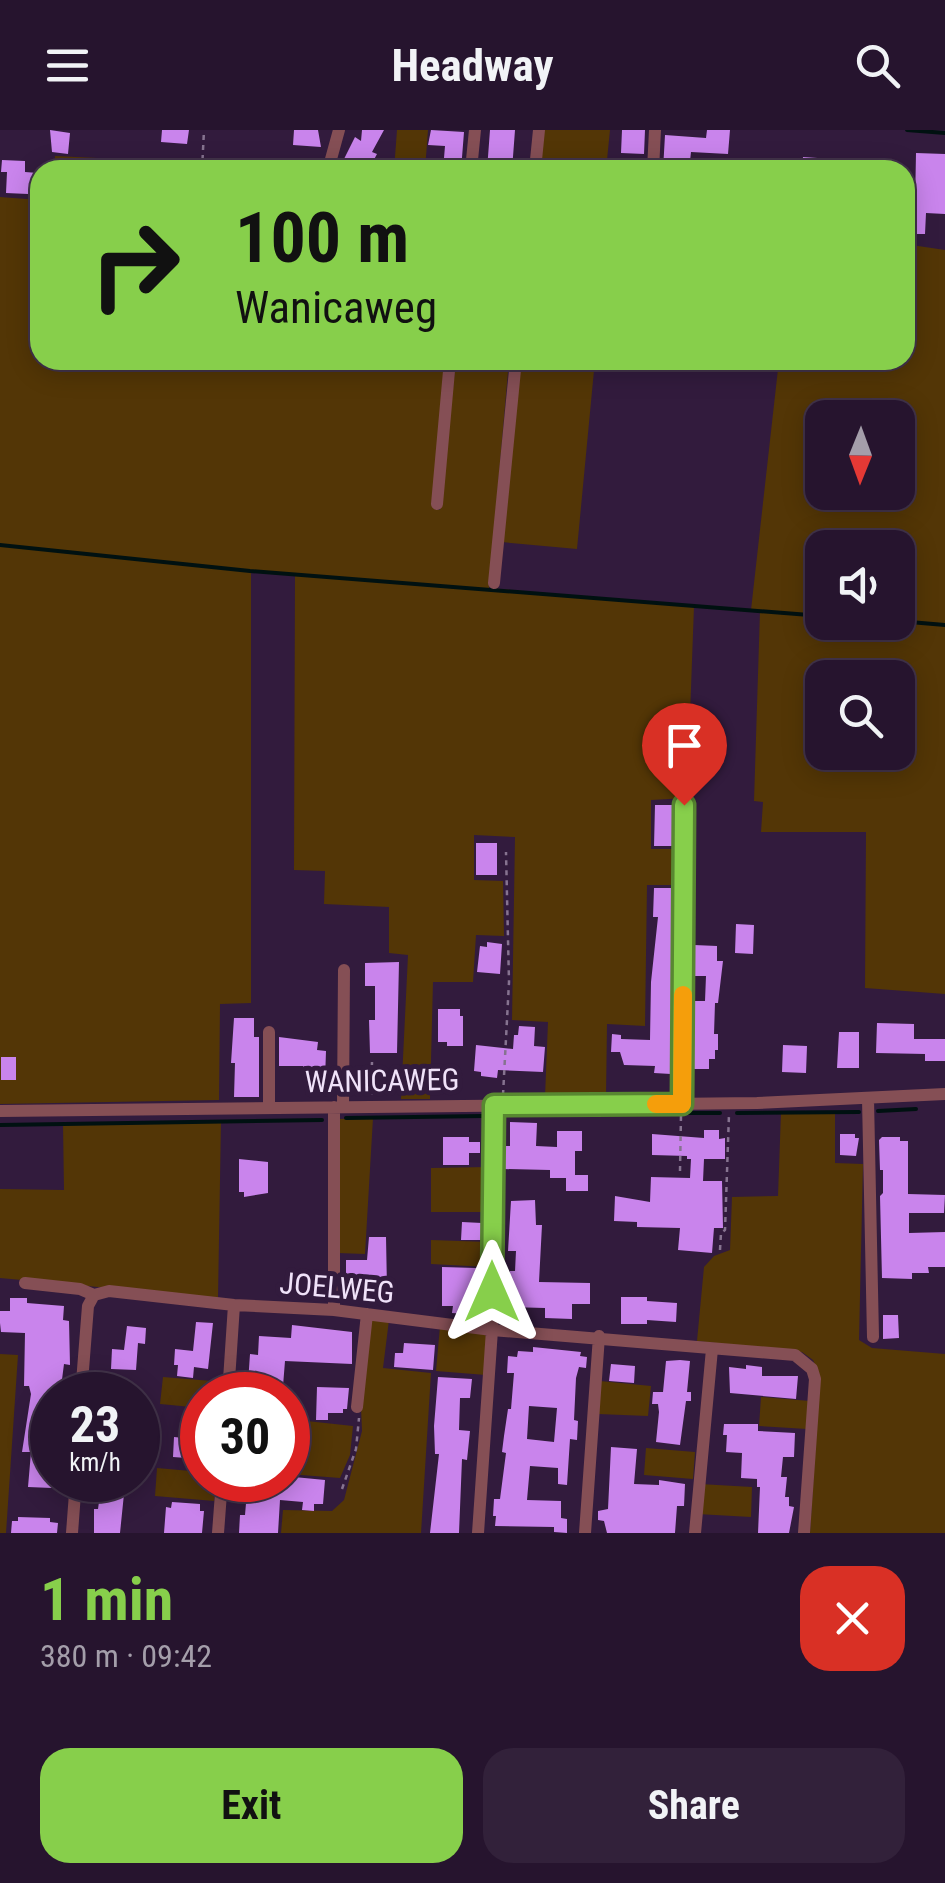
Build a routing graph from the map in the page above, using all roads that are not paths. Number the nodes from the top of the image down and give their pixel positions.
1 (339, 130) edge
2 (475, 130) edge
3 (538, 130) edge
4 (656, 130) edge
5 (331, 160) edge
6 (472, 160) edge
7 (536, 160) edge
8 (654, 160) edge
9 (449, 370) edge
10 (515, 370) edge
11 (437, 504) dead end
12 (494, 583) dead end
13 (684, 805) dead end
14 (344, 970) dead end
15 (269, 1032) dead end
16 (945, 1094) edge
17 (868, 1099) junction
18 (682, 1104) junction
19 (498, 1105) junction
20 (269, 1107) junction
21 (338, 1107) junction
22 (0, 1111) edge
23 (25, 1283) dead end
24 (98, 1293) junction
25 (234, 1305) junction
26 (334, 1310) junction
27 (367, 1314) junction
28 (492, 1330) junction
29 (599, 1336) junction
30 (872, 1337) dead end
31 (712, 1349) junction
32 (84, 1372) edge
33 (230, 1372) edge
34 (357, 1407) road end
35 (74, 1502) edge
36 (220, 1502) edge
37 (72, 1533) edge
38 (218, 1533) edge
39 (478, 1533) edge
40 (585, 1533) edge
41 (694, 1533) edge
42 (804, 1533) edge

1 - 5 street
2 - 6 street
3 - 7 street
4 - 8 street
9 - 11 street
10 - 12 street
13 - 18 street
14 - 21 street
15 - 20 street
16 - 17 street, WANICAWEG
17 - 18 street, WANICAWEG
17 - 30 street
18 - 19 street, WANICAWEG
19 - 21 street, WANICAWEG
19 - 28 street
20 - 21 street, WANICAWEG
20 - 22 street, WANICAWEG
21 - 26 street
23 - 24 street, JOELWEG
24 - 25 street, JOELWEG
24 - 32 street
25 - 26 street, JOELWEG
25 - 33 street
26 - 27 street, JOELWEG
27 - 28 street, JOELWEG
27 - 34 street
28 - 29 street, JOELWEG
28 - 39 street
29 - 31 street, JOELWEG
29 - 40 street
31 - 41 street
31 - 42 street, JOELWEG
35 - 37 street
36 - 38 street

